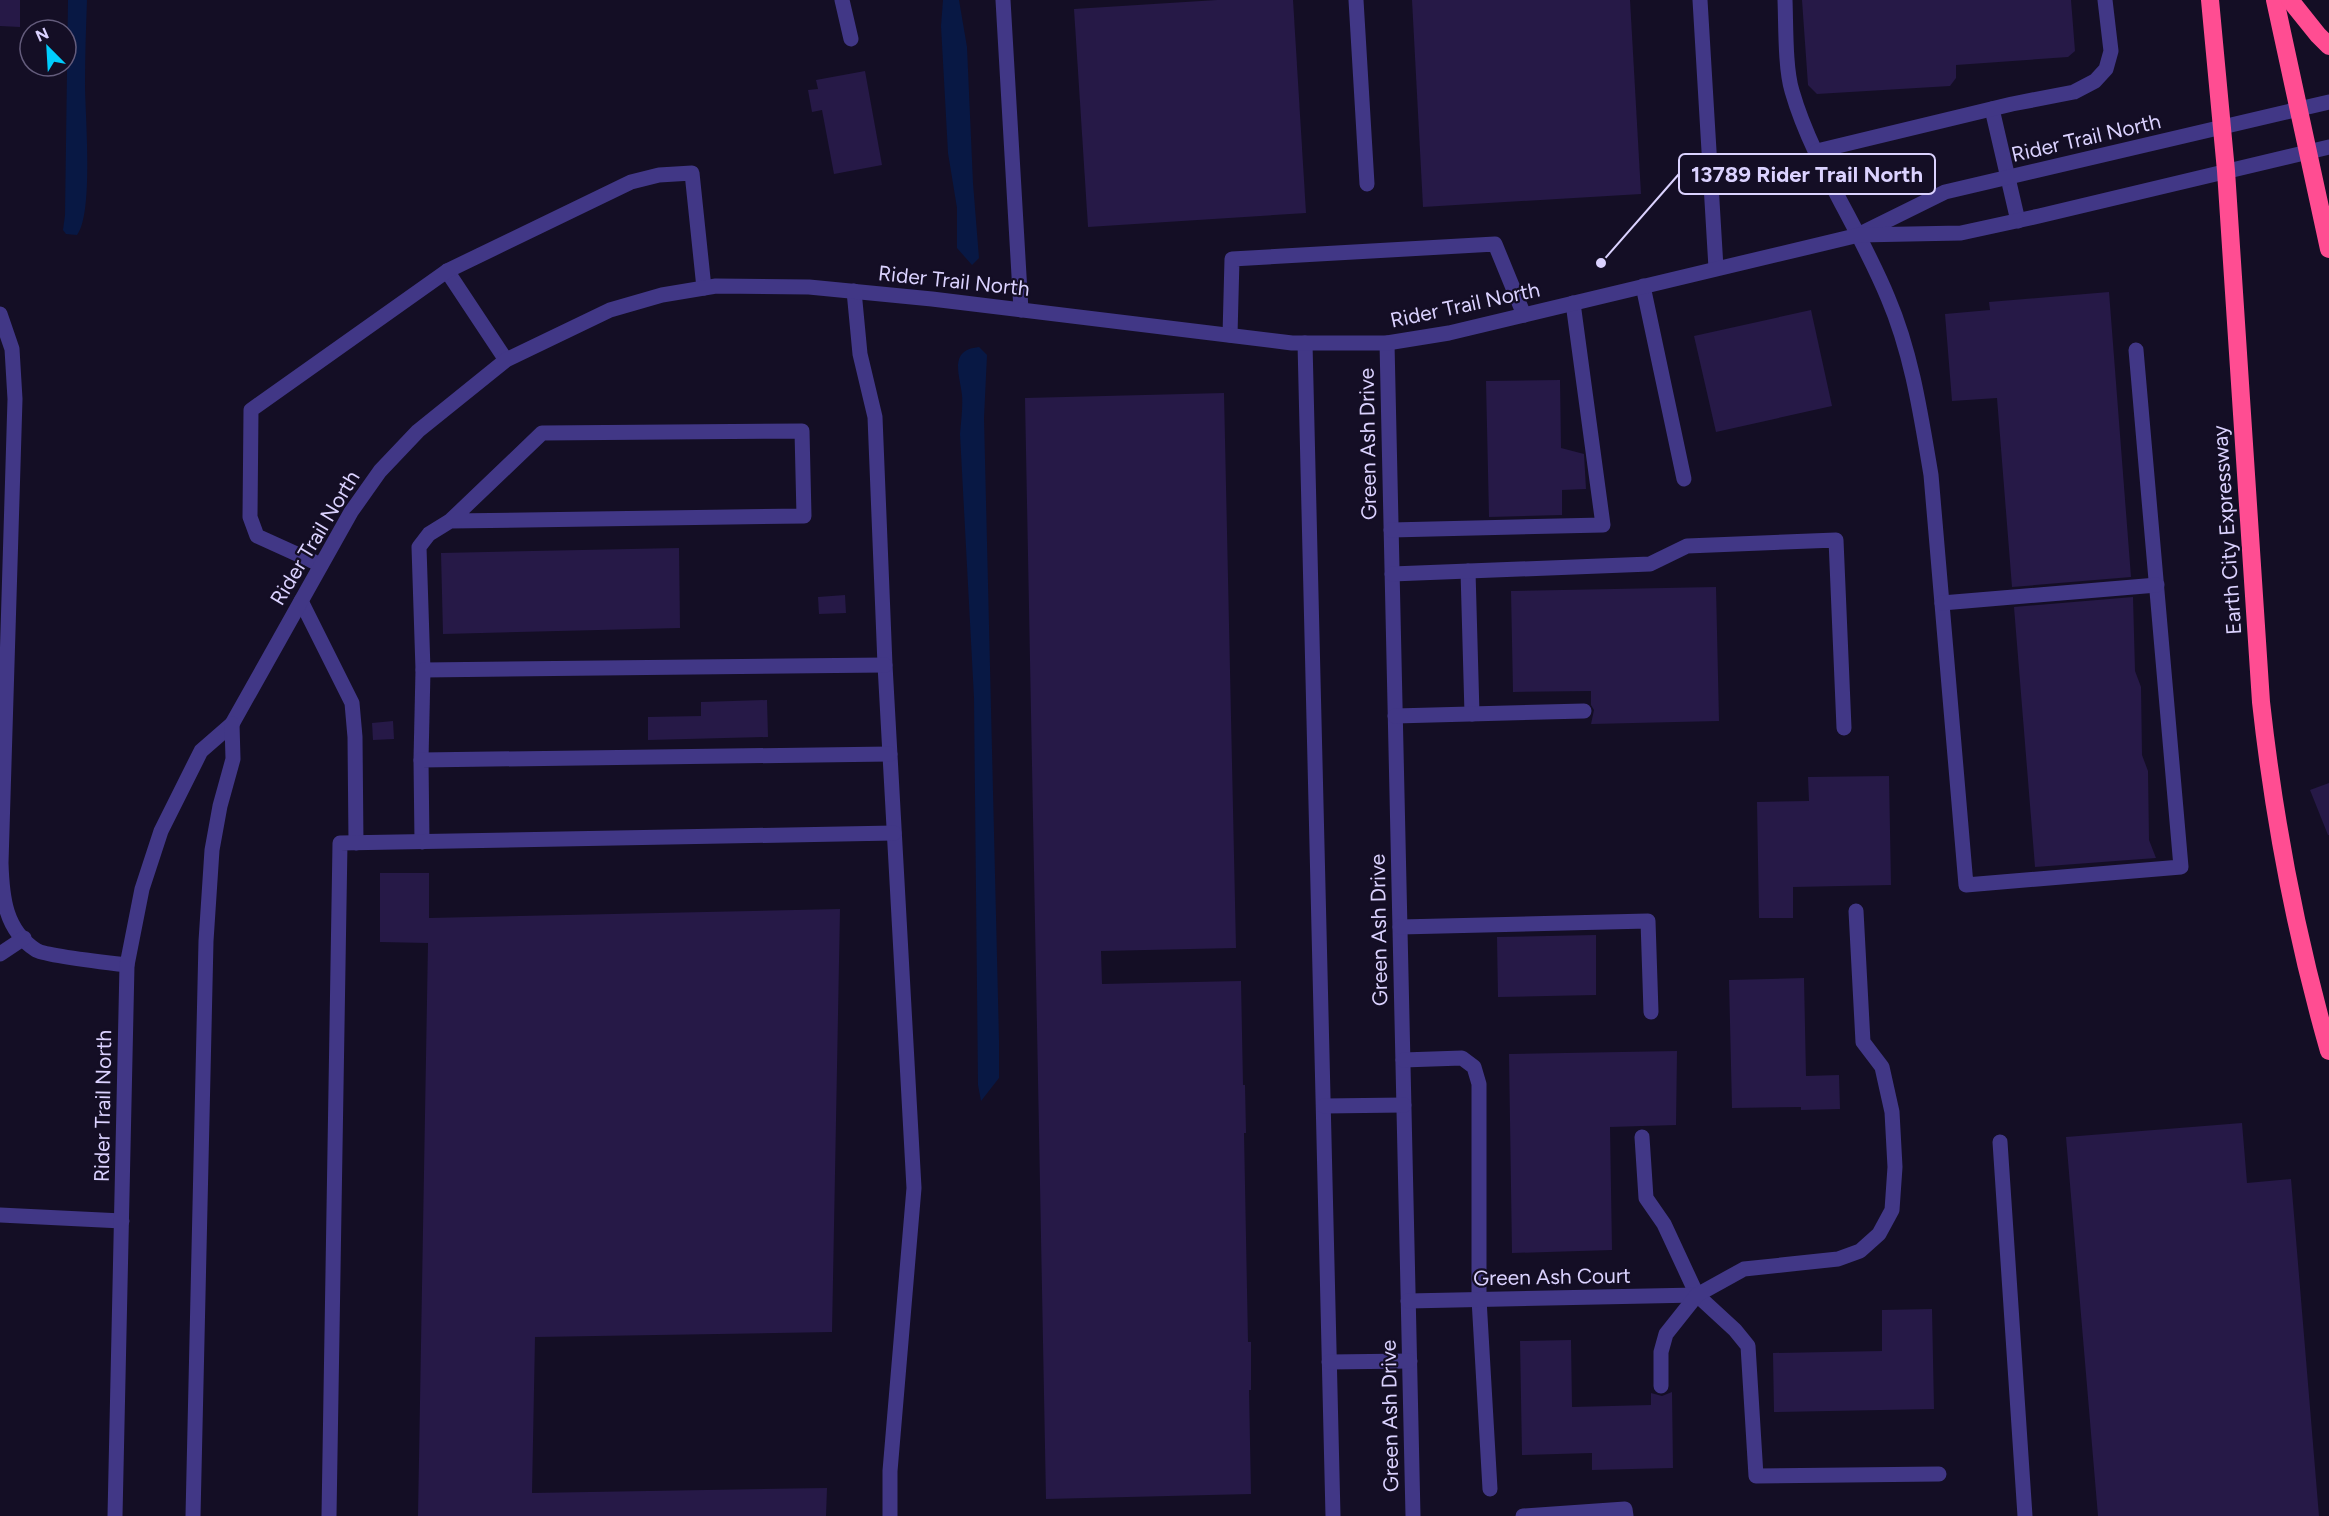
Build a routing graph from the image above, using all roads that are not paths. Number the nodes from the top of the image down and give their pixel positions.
1 (842, 0) edge
2 (1003, 0) edge
3 (1356, 0) edge
4 (1700, 0) edge
5 (1785, 0) edge
6 (2105, 0) edge
7 (2210, 0) edge
8 (2275, 0) edge
9 (2290, 0) edge
10 (851, 39) dead end
11 (2329, 46) edge
12 (2329, 102) edge
13 (1992, 109) junction
14 (2297, 110) junction
15 (2222, 128) junction
16 (2329, 147) edge
17 (1817, 151) junction
18 (2307, 152) junction
19 (2226, 171) junction
20 (2008, 178) junction
21 (1367, 184) dead end
22 (2018, 221) junction
23 (1859, 235) junction
24 (2329, 249) edge
25 (1716, 268) junction
26 (447, 271) junction
27 (1643, 286) junction
28 (704, 288) junction
29 (854, 291) junction
30 (1573, 303) junction
31 (1021, 310) junction
32 (0, 314) edge
33 (1524, 315) junction
34 (1230, 335) junction
35 (1305, 343) junction
36 (1387, 343) junction
37 (2136, 350) dead end
38 (506, 360) junction
39 (7, 392) edge
40 (1684, 478) dead end
41 (450, 521) junction
42 (1391, 530) junction
43 (5, 544) edge
44 (321, 565) junction
45 (1468, 571) junction
46 (1392, 574) junction
47 (2157, 585) junction
48 (301, 601) junction
49 (1942, 603) junction
50 (885, 665) junction
51 (423, 670) junction
52 (1584, 711) dead end
53 (1472, 714) junction
54 (1395, 716) junction
55 (232, 724) junction
56 (1844, 728) dead end
57 (890, 754) junction
58 (422, 760) junction
59 (894, 834) junction
60 (422, 842) junction
61 (356, 843) junction
62 (1856, 911) dead end
63 (1400, 927) junction
64 (24, 938) junction
65 (0, 954) edge
66 (127, 965) junction
67 (1651, 1011) dead end
68 (2329, 1052) edge
69 (1403, 1060) junction
70 (1404, 1105) junction
71 (1324, 1106) junction
72 (1642, 1137) dead end
73 (2000, 1142) dead end
74 (0, 1215) edge
75 (122, 1221) junction
76 (1697, 1294) junction
77 (1479, 1299) junction
78 (1408, 1301) junction
79 (1410, 1360) junction
80 (1329, 1362) junction
81 (1661, 1386) dead end
82 (1939, 1474) dead end
83 (1490, 1489) dead end
84 (115, 1516) edge
85 (193, 1516) edge
86 (329, 1516) edge
87 (890, 1516) edge
88 (1333, 1516) edge
89 (1413, 1516) edge
90 (1523, 1516) edge
91 (1626, 1516) edge
92 (2025, 1516) edge

1 - 10 street
2 - 31 street
3 - 21 street
4 - 25 street
5 - 17 street
6 - 13 street
7 - 15 highway, Earth City Expressway
8 - 14 highway
9 - 11 highway
12 - 14 street, Rider Trail North
13 - 17 street
13 - 20 street
14 - 15 street, Rider Trail North
14 - 18 highway
15 - 19 highway, Earth City Expressway
15 - 20 street, Rider Trail North
16 - 18 street, Rider Trail North
17 - 23 street
18 - 19 street, Rider Trail North
18 - 24 highway
19 - 22 street, Rider Trail North
19 - 68 highway, Earth City Expressway
20 - 22 street
20 - 23 street, Rider Trail North
22 - 23 street, Rider Trail North
23 - 25 street, Rider Trail North
23 - 49 street
25 - 27 street, Rider Trail North
26 - 28 street
26 - 38 street
26 - 44 street
27 - 30 street, Rider Trail North
27 - 40 street
28 - 29 street, Rider Trail North
28 - 38 street, Rider Trail North
29 - 31 street, Rider Trail North
29 - 50 street
30 - 33 street, Rider Trail North
30 - 42 street
31 - 34 street, Rider Trail North
32 - 39 street
33 - 34 street
33 - 36 street, Rider Trail North
34 - 35 street, Rider Trail North
35 - 36 street, Rider Trail North
35 - 71 street
36 - 42 street, Green Ash Drive
37 - 47 street
38 - 44 street, Rider Trail North
39 - 43 street
41 - 41 street
41 - 51 street
42 - 46 street, Green Ash Drive
43 - 64 street
44 - 48 street, Rider Trail North
45 - 46 street
45 - 53 street
45 - 56 street
46 - 54 street, Green Ash Drive
47 - 49 street
47 - 49 street
48 - 55 street, Rider Trail North
48 - 61 street
50 - 51 street
50 - 57 street
51 - 58 street
52 - 53 street
53 - 54 street
54 - 63 street, Green Ash Drive
55 - 66 street, Rider Trail North
55 - 85 street
57 - 58 street
57 - 59 street
58 - 60 street
59 - 60 street
59 - 87 street
60 - 61 street
61 - 86 street
62 - 76 street
63 - 67 street
63 - 69 street, Green Ash Drive
64 - 65 street
64 - 66 street
66 - 75 street, Rider Trail North
69 - 70 street, Green Ash Drive
69 - 77 street
70 - 71 street
70 - 78 street, Green Ash Drive
71 - 80 street
72 - 76 street
73 - 92 street
74 - 75 street
75 - 84 street, Rider Trail North
76 - 77 street, Green Ash Court
76 - 81 street
76 - 82 street
77 - 78 street, Green Ash Court
77 - 83 street
78 - 79 street, Green Ash Drive
79 - 80 street
79 - 89 street, Green Ash Drive
80 - 88 street
90 - 91 street

